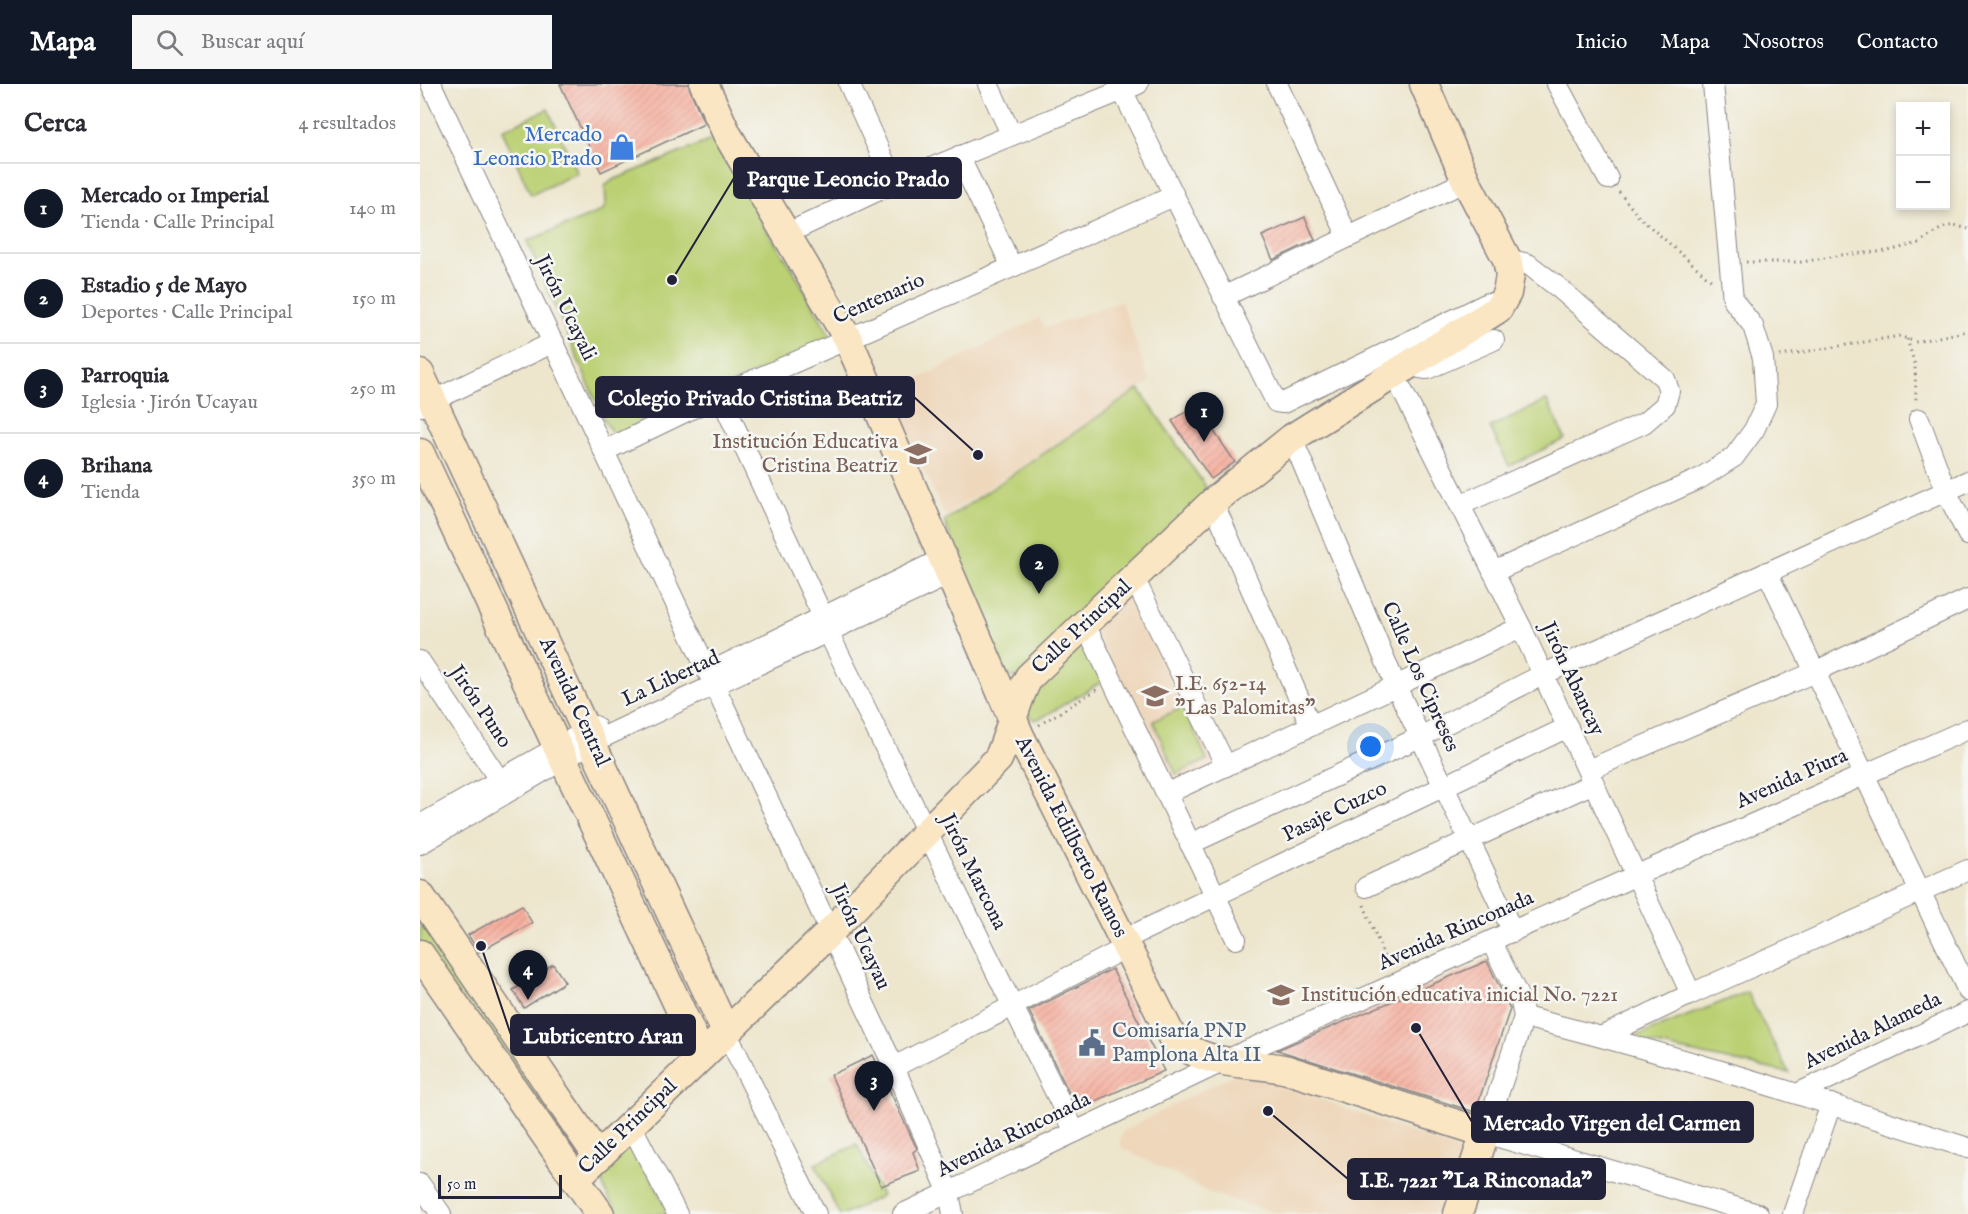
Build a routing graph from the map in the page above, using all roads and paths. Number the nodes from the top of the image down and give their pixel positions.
1 (431, 84) edge
2 (704, 84) edge
3 (849, 84) edge
4 (988, 84) edge
5 (1277, 84) edge
6 (1424, 84) edge
7 (1557, 84) edge
8 (1713, 84) edge
9 (1126, 87) edge
10 (1011, 134) junction
11 (959, 156) junction
12 (1608, 179) joint
13 (1466, 181) junction
14 (894, 183) junction
15 (1174, 196) junction
16 (1968, 229) edge
17 (786, 234) junction
18 (1348, 237) junction
19 (1729, 255) junction
20 (1508, 260) junction
21 (1012, 267) junction
22 (1223, 297) junction
23 (1733, 300) junction
24 (1498, 309) junction
25 (1968, 331) edge
26 (848, 339) junction
27 (1907, 339) junction
28 (1494, 340) dead end
29 (554, 342) junction
30 (1763, 358) junction
31 (1404, 368) junction
32 (420, 374) edge
33 (720, 395) junction
34 (426, 404) edge
35 (1919, 419) joint
36 (1292, 438) junction
37 (606, 450) junction
38 (420, 453) edge
39 (1968, 481) edge
40 (1946, 490) junction
41 (1213, 502) junction
42 (1460, 505) junction
43 (1968, 535) edge
44 (947, 566) junction
45 (1493, 572) junction
46 (1767, 572) junction
47 (1134, 578) junction
48 (1968, 599) edge
49 (1085, 624) junction
50 (825, 625) junction
51 (1521, 627) junction
52 (420, 661) edge
53 (1815, 671) junction
54 (1544, 674) junction
55 (710, 679) junction
56 (1112, 681) junction
57 (1396, 686) junction
58 (1311, 726) junction
59 (1016, 727) junction
60 (1568, 727) junction
61 (1968, 729) edge
62 (590, 736) junction
63 (1420, 736) junction
64 (560, 751) junction
65 (1226, 766) junction
66 (1864, 774) junction
67 (1591, 777) junction
68 (500, 781) junction
69 (1444, 787) junction
70 (1166, 794) junction
71 (420, 825) edge
72 (926, 832) junction
73 (1470, 842) junction
74 (420, 844) edge
75 (1190, 844) junction
76 (1968, 870) edge
77 (1637, 875) junction
78 (1366, 887) joint
79 (1920, 891) junction
80 (420, 895) edge
81 (1215, 896) junction
82 (831, 932) junction
83 (1513, 932) junction
84 (1236, 939) dead end
85 (1491, 941) junction
86 (1125, 944) junction
87 (420, 954) edge
88 (1395, 985) junction
89 (1968, 991) edge
90 (1691, 994) junction
91 (1012, 1006) junction
92 (1968, 1012) edge
93 (1524, 1017) junction
94 (726, 1032) junction
95 (1603, 1036) junction
96 (702, 1056) junction
97 (1222, 1062) junction
98 (894, 1067) junction
99 (1799, 1093) junction
100 (1831, 1104) junction
101 (631, 1125) junction
102 (1075, 1132) junction
103 (1485, 1133) junction
104 (1968, 1148) edge
105 (598, 1157) junction
106 (575, 1179) junction
107 (420, 1184) edge
108 (949, 1193) junction
109 (592, 1211) edge
110 (441, 1214) edge
111 (677, 1214) edge
112 (816, 1214) edge
113 (903, 1214) edge
114 (953, 1214) edge
115 (1458, 1214) edge
116 (1758, 1214) edge
117 (1792, 1214) edge

1 - 29 street, Jirón Ucayali
2 - 17 street, Avenida Edilberto Ramos
3 - 14 street
4 - 10 street
5 - 18 street
6 - 13 street
7 - 12 street
8 - 19 street
9 - 10 street
9 - 15 street
10 - 11 street
11 - 14 street
11 - 21 street
12 - 23 path
13 - 18 street
13 - 20 street
14 - 17 street
15 - 21 street, Centenario
15 - 22 street
16 - 19 path
17 - 26 street, Avenida Edilberto Ramos
18 - 22 street
19 - 23 street
20 - 24 street
20 - 42 street
21 - 26 street, Centenario
22 - 24 street
23 - 30 street
24 - 31 street, Calle Principal
25 - 27 path
26 - 33 street, Centenario
26 - 44 street, Avenida Edilberto Ramos
27 - 30 path
27 - 35 path
28 - 31 street
29 - 34 street
29 - 37 street, Jirón Ucayali
30 - 45 street
31 - 36 street, Calle Principal
31 - 42 street, Jirón Abancay
32 - 34 street, Avenida Central
33 - 37 street, Centenario
33 - 50 street, Jirón Marcona
34 - 62 street, Avenida Central
35 - 40 street
36 - 41 street, Calle Principal
36 - 57 street, Calle Los Cipreses
37 - 55 street, Jirón Ucayali
38 - 64 street, Avenida Central
39 - 40 street
40 - 43 street
40 - 46 street
41 - 47 street, Calle Principal
41 - 58 street
42 - 45 street, Jirón Abancay
44 - 50 street, La Libertad
44 - 59 street, Avenida Edilberto Ramos
45 - 51 street, Jirón Abancay
46 - 53 street
46 - 54 street
47 - 49 street, Calle Principal
47 - 65 street
48 - 53 street
49 - 56 street
49 - 59 street, Calle Principal
50 - 55 street, La Libertad
50 - 72 street, Jirón Marcona
51 - 54 street, Jirón Abancay
51 - 57 street
52 - 68 street, Jirón Puno
53 - 66 street
53 - 67 street
54 - 60 street, Jirón Abancay
54 - 63 street
55 - 62 street, La Libertad
55 - 82 street, Jirón Ucayau
56 - 59 path
56 - 70 street
57 - 58 street
57 - 63 street, Calle Los Cipreses
58 - 65 street
59 - 72 street, Calle Principal
59 - 86 street, Avenida Edilberto Ramos
60 - 67 street, Jirón Abancay
60 - 69 street, Pasaje Cuzco
61 - 66 street, Avenida Piura
62 - 64 street, La Libertad
62 - 94 street, Avenida Central
63 - 69 street, Calle Los Cipreses
63 - 75 street
64 - 68 street, La Libertad
64 - 74 street, La Libertad
64 - 96 street, Avenida Central
65 - 70 street
66 - 77 street, Avenida Piura
66 - 79 street
67 - 73 street
67 - 77 street, Jirón Abancay
68 - 71 street, La Libertad
69 - 73 street, Calle Los Cipreses
69 - 81 street, Pasaje Cuzco
70 - 75 street
72 - 82 street, Calle Principal
72 - 91 street, Jirón Marcona
73 - 78 street
73 - 83 street, Calle Los Cipreses
75 - 81 street
76 - 79 street
77 - 83 street, Avenida Rinconada
77 - 90 street, Jirón Abancay
78 - 88 path
79 - 89 street
79 - 90 street
80 - 105 street
81 - 84 street
81 - 86 street, Pasaje Cuzco
82 - 94 street, Calle Principal
82 - 98 street, Jirón Ucayau
83 - 85 street, Avenida Rinconada
85 - 88 street, Avenida Rinconada
85 - 93 street
86 - 91 street, Pasaje Cuzco
86 - 97 street, Avenida Edilberto Ramos
87 - 106 street
88 - 97 street, Avenida Rinconada
90 - 95 street
91 - 98 street, Pasaje Cuzco
91 - 102 street, Jirón Marcona
92 - 99 street, Avenida Alameda
93 - 95 street
93 - 103 street
94 - 96 street, Calle Principal
94 - 112 street
95 - 99 street
96 - 101 street, Calle Principal
97 - 102 street, Avenida Rinconada
97 - 103 street, Avenida Edilberto Ramos
98 - 108 street, Jirón Ucayau
99 - 100 street
100 - 104 street
100 - 117 street
101 - 105 street, Calle Principal
101 - 111 street
102 - 108 street, Avenida Rinconada
103 - 115 street
103 - 116 street, Avenida Edilberto Ramos
105 - 106 street, Calle Principal
106 - 109 street
107 - 110 street
108 - 113 street, Avenida Rinconada
108 - 114 street, Jirón Ucayau

